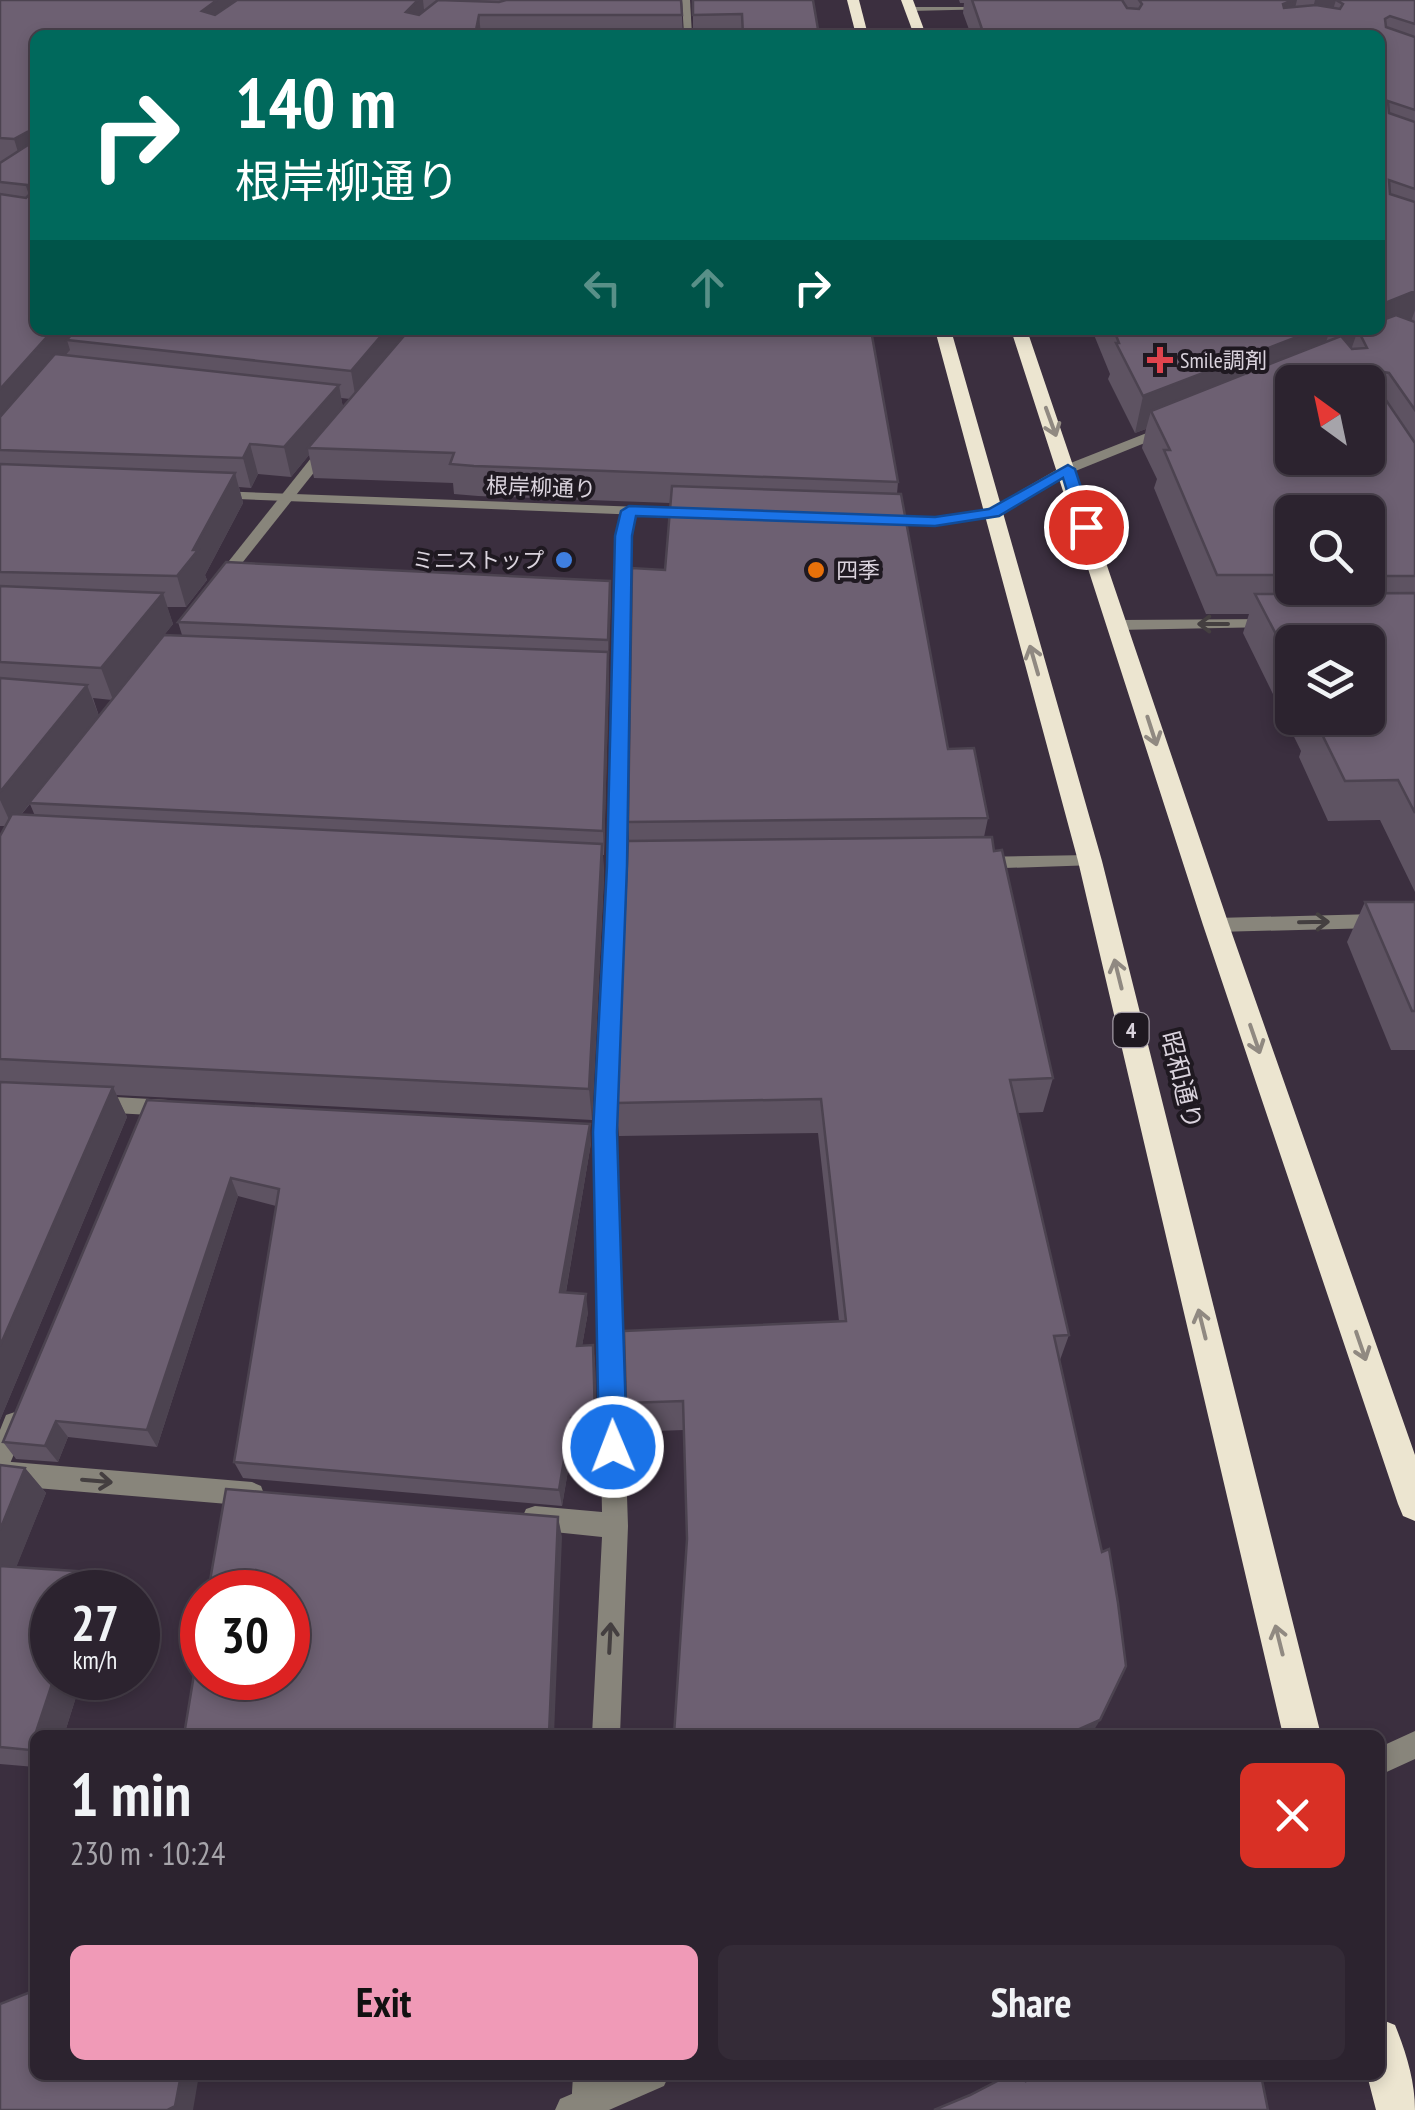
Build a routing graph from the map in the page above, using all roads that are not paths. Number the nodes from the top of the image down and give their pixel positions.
1 (686, 0) edge
2 (853, 0) edge
3 (908, 5) edge
4 (998, 9) edge
5 (688, 30) edge
6 (861, 30) edge
7 (918, 30) edge
8 (944, 335) edge
9 (1021, 335) edge
10 (1185, 422) edge
11 (336, 437) edge
12 (1068, 469) junction
13 (210, 494) edge
14 (286, 498) junction
15 (629, 511) junction
16 (993, 513) junction
17 (705, 514) edge
18 (858, 519) edge
19 (204, 602) edge
20 (1296, 624) edge
21 (1117, 625) junction
22 (1090, 862) junction
23 (950, 863) edge
24 (1415, 920) edge
25 (1216, 925) junction
26 (73, 1103) edge
27 (186, 1109) edge
28 (22, 1406) edge
29 (0, 1458) edge
30 (0, 1472) edge
31 (274, 1496) edge
32 (1415, 1504) edge
33 (508, 1515) edge
34 (615, 1526) junction
35 (606, 1730) edge
36 (1301, 1730) edge
37 (1415, 1745) edge
38 (1385, 1759) edge
39 (1385, 2059) edge
40 (639, 2080) edge
41 (584, 2099) edge
42 (1398, 2110) edge

1 - 5 street
2 - 6 highway
3 - 4 street
3 - 7 highway
8 - 16 highway, 昭和通り / 4
9 -> 12 highway
10 - 12 street
11 - 14 street
12 - 16 street
12 - 21 highway
13 - 14 street, 根岸柳通り
14 - 15 street, 根岸柳通り
14 - 19 street
15 - 17 street, 根岸柳通り
15 - 34 street
16 - 18 street
22 -> 16 highway, 昭和通り / 4
20 -> 21 street
21 -> 25 highway
22 - 23 street
36 -> 22 highway, 昭和通り / 4
25 -> 24 street
25 -> 32 highway
26 - 27 street
28 - 29 street
30 -> 31 street
33 - 34 street
35 -> 34 street
37 - 38 street
39 - 42 highway
40 - 41 street

